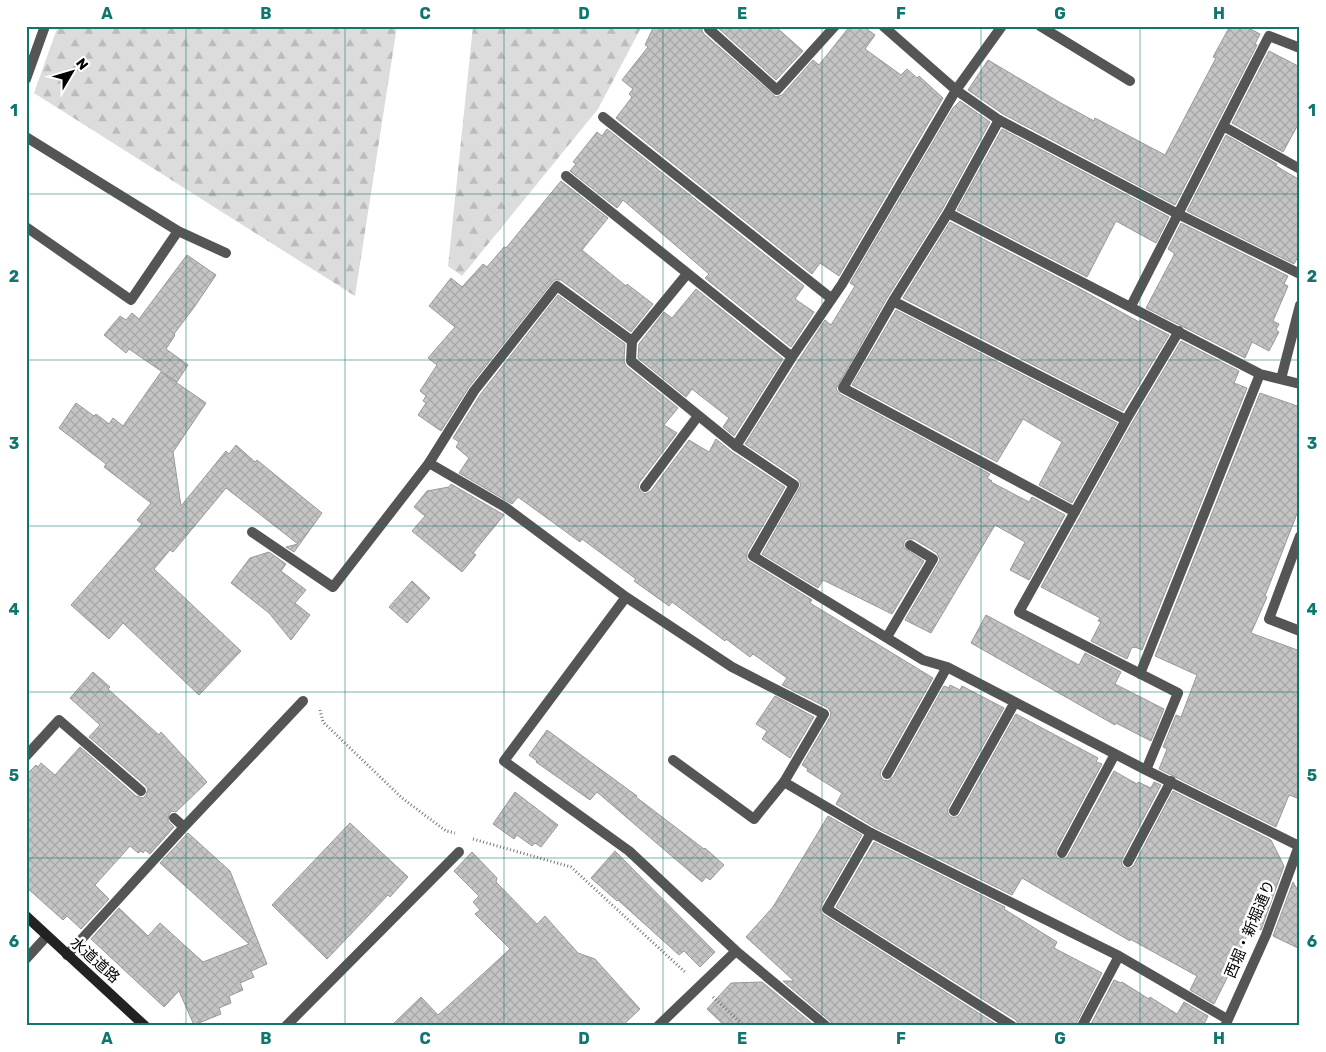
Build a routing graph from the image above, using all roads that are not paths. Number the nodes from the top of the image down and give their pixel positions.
1 (45, 26) edge
2 (835, 26) edge
3 (883, 26) edge
4 (1002, 26) edge
5 (1040, 26) edge
6 (708, 29) dead end
7 (1300, 48) edge
8 (26, 78) edge
9 (1130, 81) dead end
10 (956, 90) junction
11 (603, 117) dead end
12 (999, 120) junction
13 (1223, 126) junction
14 (26, 137) edge
15 (1300, 169) edge
16 (566, 176) dead end
17 (948, 213) junction
18 (1178, 214) junction
19 (26, 227) edge
20 (178, 231) junction
21 (226, 253) dead end
22 (687, 274) junction
23 (1300, 274) edge
24 (832, 299) junction
25 (894, 301) junction
26 (1300, 305) edge
27 (1131, 306) junction
28 (1178, 331) junction
29 (632, 341) junction
30 (792, 357) junction
31 (1260, 374) junction
32 (1281, 380) junction
33 (1300, 384) edge
34 (698, 416) junction
35 (1126, 420) junction
36 (736, 446) junction
37 (429, 462) junction
38 (645, 487) dead end
39 (1075, 512) junction
40 (252, 532) dead end
41 (1300, 536) edge
42 (910, 545) dead end
43 (626, 597) junction
44 (1300, 631) edge
45 (886, 638) junction
46 (947, 667) junction
47 (1140, 674) junction
48 (303, 701) dead end
49 (1015, 702) junction
50 (1115, 754) junction
51 (26, 756) edge
52 (673, 760) dead end
53 (1146, 770) junction
54 (887, 774) dead end
55 (784, 782) junction
56 (1171, 782) junction
57 (141, 790) dead end
58 (954, 811) dead end
59 (174, 818) dead end
60 (184, 827) junction
61 (871, 833) junction
62 (1299, 844) edge
63 (459, 852) dead end
64 (1062, 853) dead end
65 (1128, 862) dead end
66 (26, 916) edge
67 (47, 936) junction
68 (736, 951) junction
69 (67, 955) junction
70 (1119, 956) junction
71 (26, 959) edge
72 (1226, 1022) edge
73 (145, 1026) edge
74 (286, 1026) edge
75 (658, 1026) edge
76 (826, 1026) edge
77 (1012, 1026) edge
78 (1082, 1026) edge

1 - 8 street
2 - 6 street
3 - 10 street
4 - 10 street
5 - 9 street
7 - 13 street
10 - 12 street
10 - 24 street
11 - 24 street
12 - 17 street
12 - 18 street
13 - 15 street
13 - 18 street
14 - 20 street
16 - 22 street
17 - 25 street
17 - 27 street
18 - 23 street
18 - 27 street
19 - 20 street
20 - 21 street
22 - 29 street
22 - 30 street
24 - 30 street
25 - 35 street
25 - 39 street
26 - 32 street
27 - 28 street
28 - 31 street
28 - 35 street
29 - 34 street
29 - 37 street
30 - 36 street
31 - 32 street
31 - 47 street
32 - 33 street
34 - 36 street
34 - 38 street
35 - 39 street
36 - 45 street
37 - 40 street
37 - 43 street
39 - 47 street
41 - 44 street
42 - 45 street
43 - 55 street
43 - 68 street
45 - 46 street
46 - 49 street
46 - 54 street
47 - 53 street
48 - 60 street
49 - 50 street
49 - 58 street
50 - 53 street
50 - 64 street
51 - 57 street
52 - 55 street
53 - 56 street
55 - 61 street
56 - 62 street
56 - 65 street
59 - 60 street
60 - 69 street
61 - 70 street
61 - 77 street
62 - 72 street, 西堀・新堀通り
63 - 74 street
66 - 67 street, 水道道路
67 - 69 street, 水道道路
67 - 71 street
68 - 75 street
68 - 76 street
69 - 73 street, 水道道路
70 - 72 street
70 - 78 street

